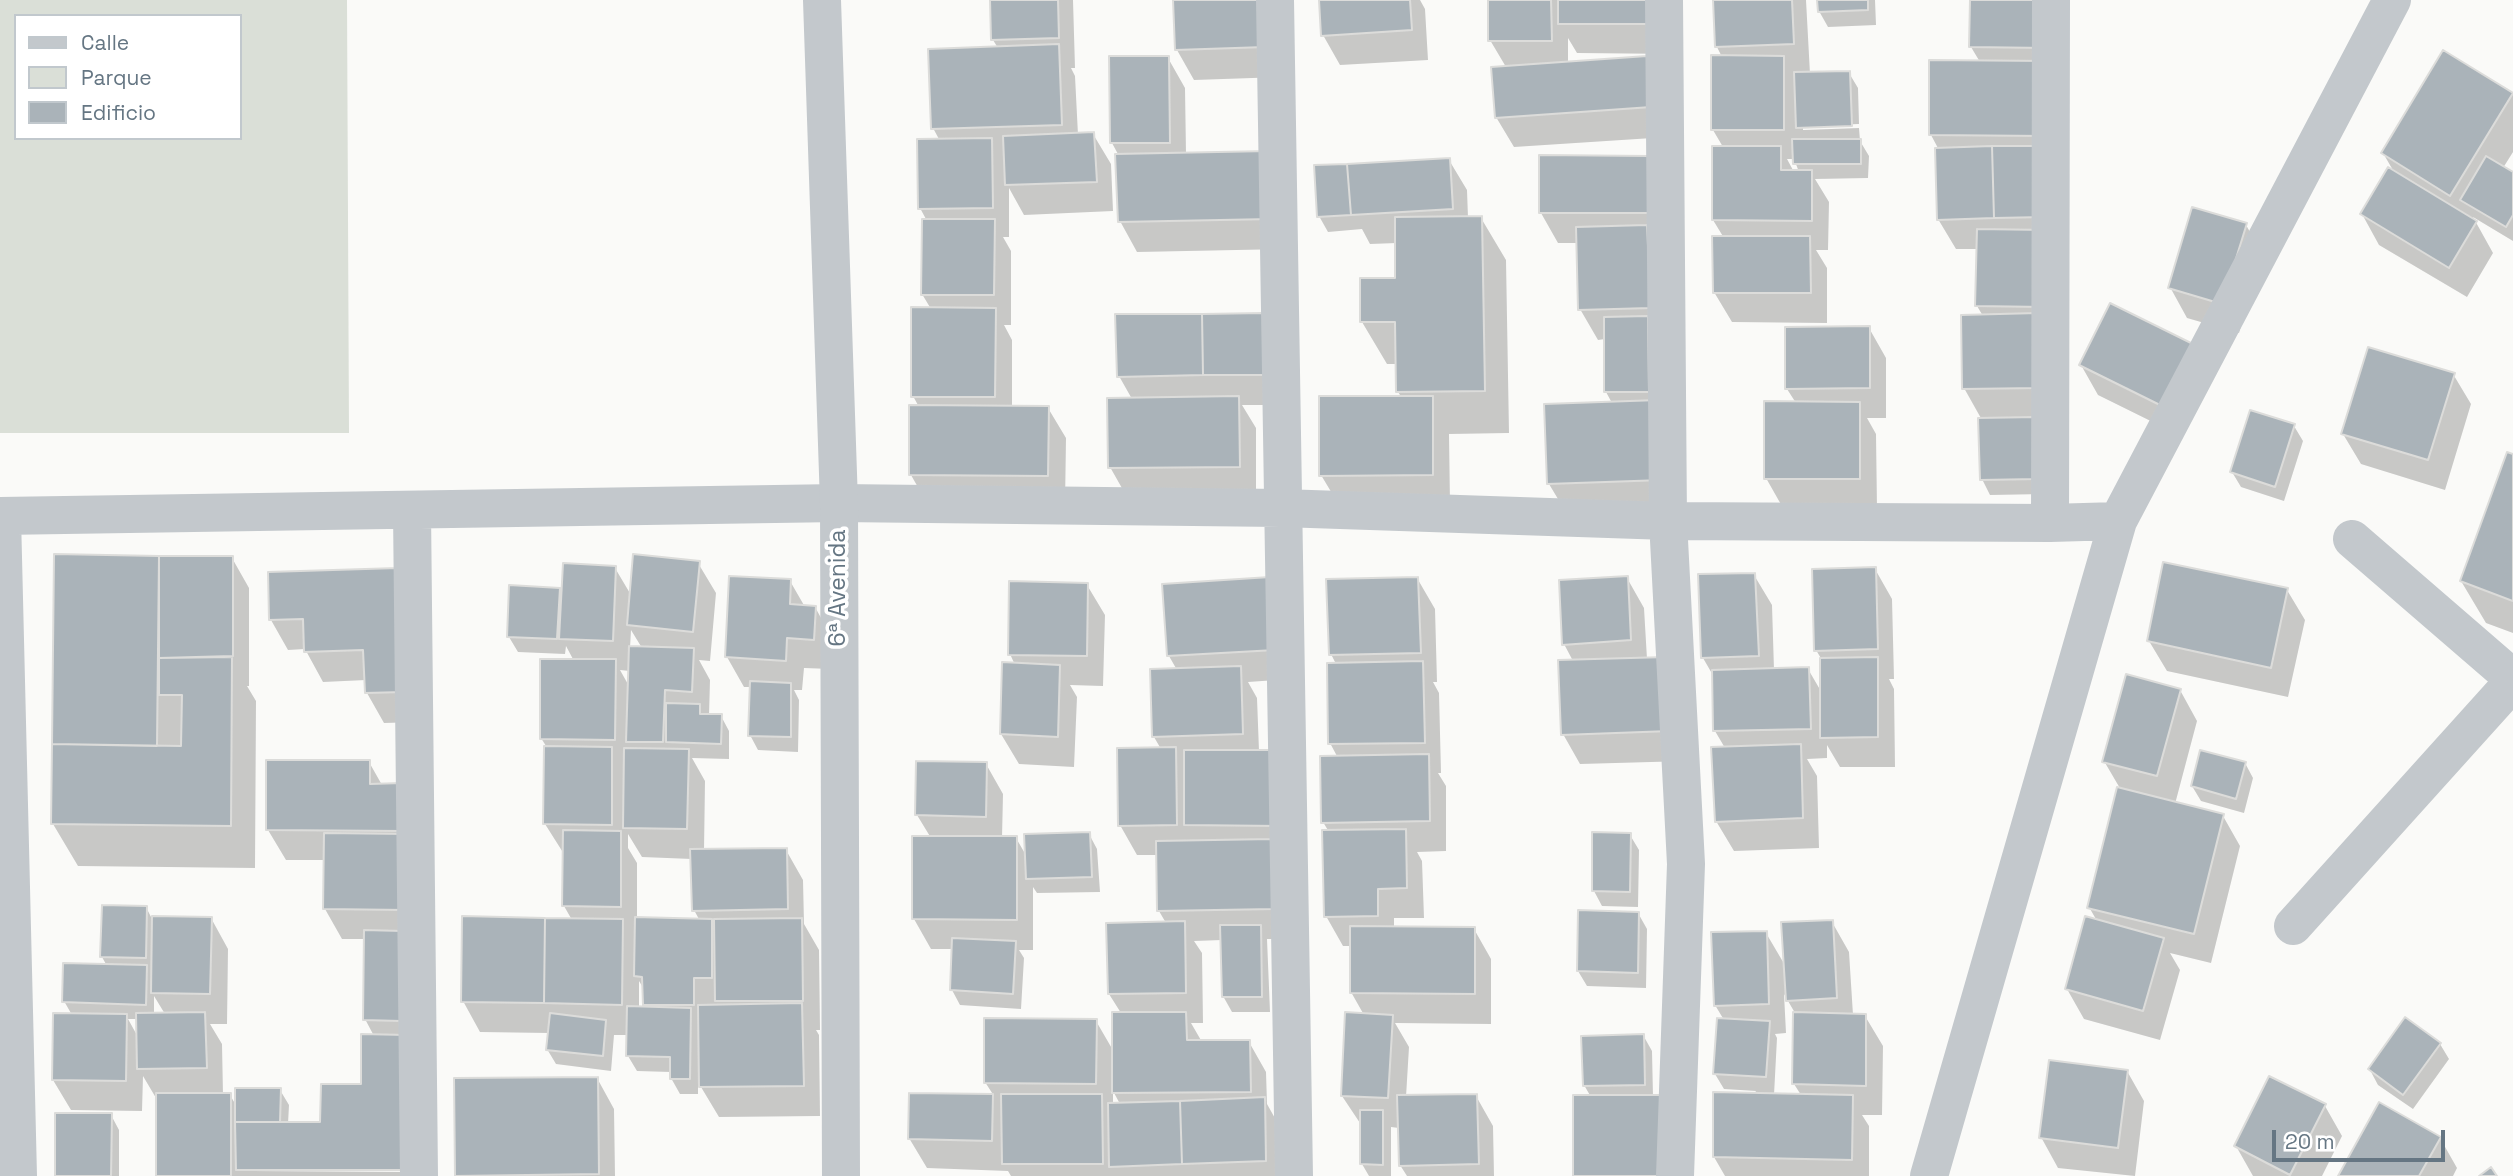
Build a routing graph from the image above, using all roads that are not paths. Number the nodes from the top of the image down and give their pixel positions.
1 (822, 0) edge
2 (1275, 0) edge
3 (1664, 0) edge
4 (2050, 0) edge
5 (2392, 0) edge
6 (839, 503) junction
7 (1281, 508) junction
8 (412, 510) junction
9 (1, 516) edge
10 (2118, 520) junction
11 (1668, 521) junction
12 (2050, 523) junction
13 (2352, 539) dead end
14 (2513, 680) edge
15 (2293, 926) dead end
16 (18, 1176) edge
17 (419, 1176) edge
18 (841, 1176) edge
19 (1294, 1176) edge
20 (1675, 1176) edge
21 (1930, 1176) edge

1 - 6 street, 6ª Avenida
2 - 7 street
3 - 11 street
4 - 12 street
5 - 10 street
6 - 7 street
6 - 8 street
6 - 18 street, 6ª Avenida
7 - 11 street
7 - 19 street
8 - 9 street
8 - 17 street
9 - 16 street
10 - 12 street
10 - 21 street
11 - 12 street
11 - 20 street
13 - 14 street
14 - 15 street

